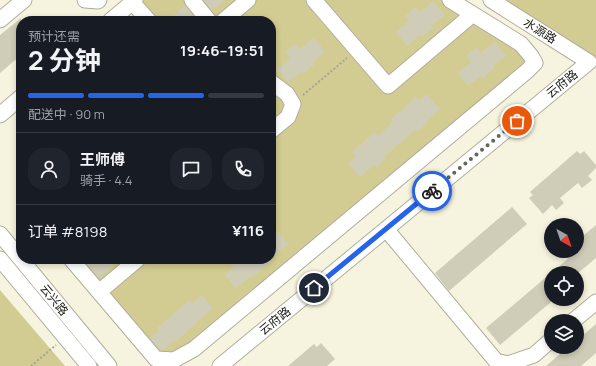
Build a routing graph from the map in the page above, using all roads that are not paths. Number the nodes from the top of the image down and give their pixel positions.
1 (24, 0) edge
2 (85, 0) edge
3 (99, 0) edge
4 (192, 0) edge
5 (248, 0) edge
6 (314, 0) edge
7 (450, 0) edge
8 (491, 0) edge
9 (133, 1) edge
10 (473, 14) junction
11 (116, 16) edge
12 (145, 16) edge
13 (205, 16) edge
14 (229, 16) edge
15 (0, 20) edge
16 (589, 62) joint
17 (276, 86) edge
18 (16, 101) edge
19 (0, 115) edge
20 (276, 126) edge
21 (386, 229) junction
22 (0, 234) edge
23 (16, 253) edge
24 (0, 259) edge
25 (25, 264) edge
26 (75, 264) edge
27 (132, 264) edge
28 (99, 292) junction
29 (596, 302) edge
30 (581, 314) edge
31 (544, 346) edge
32 (89, 366) edge
33 (109, 366) edge
34 (220, 366) edge

1 - 15 street
2 - 3 street
4 - 13 street
5 - 14 street
6 - 10 street
7 - 10 street
8 - 16 street, 水源路
9 - 11 street
9 - 12 street
10 - 28 street
16 - 21 street, 云府路
17 - 20 street
18 - 19 street
21 - 31 street
21 - 34 street, 云府路
22 - 23 street, 云兴路
24 - 32 street, 云兴路
25 - 33 street, 云兴路
26 - 28 street
27 - 28 street
29 - 30 street

